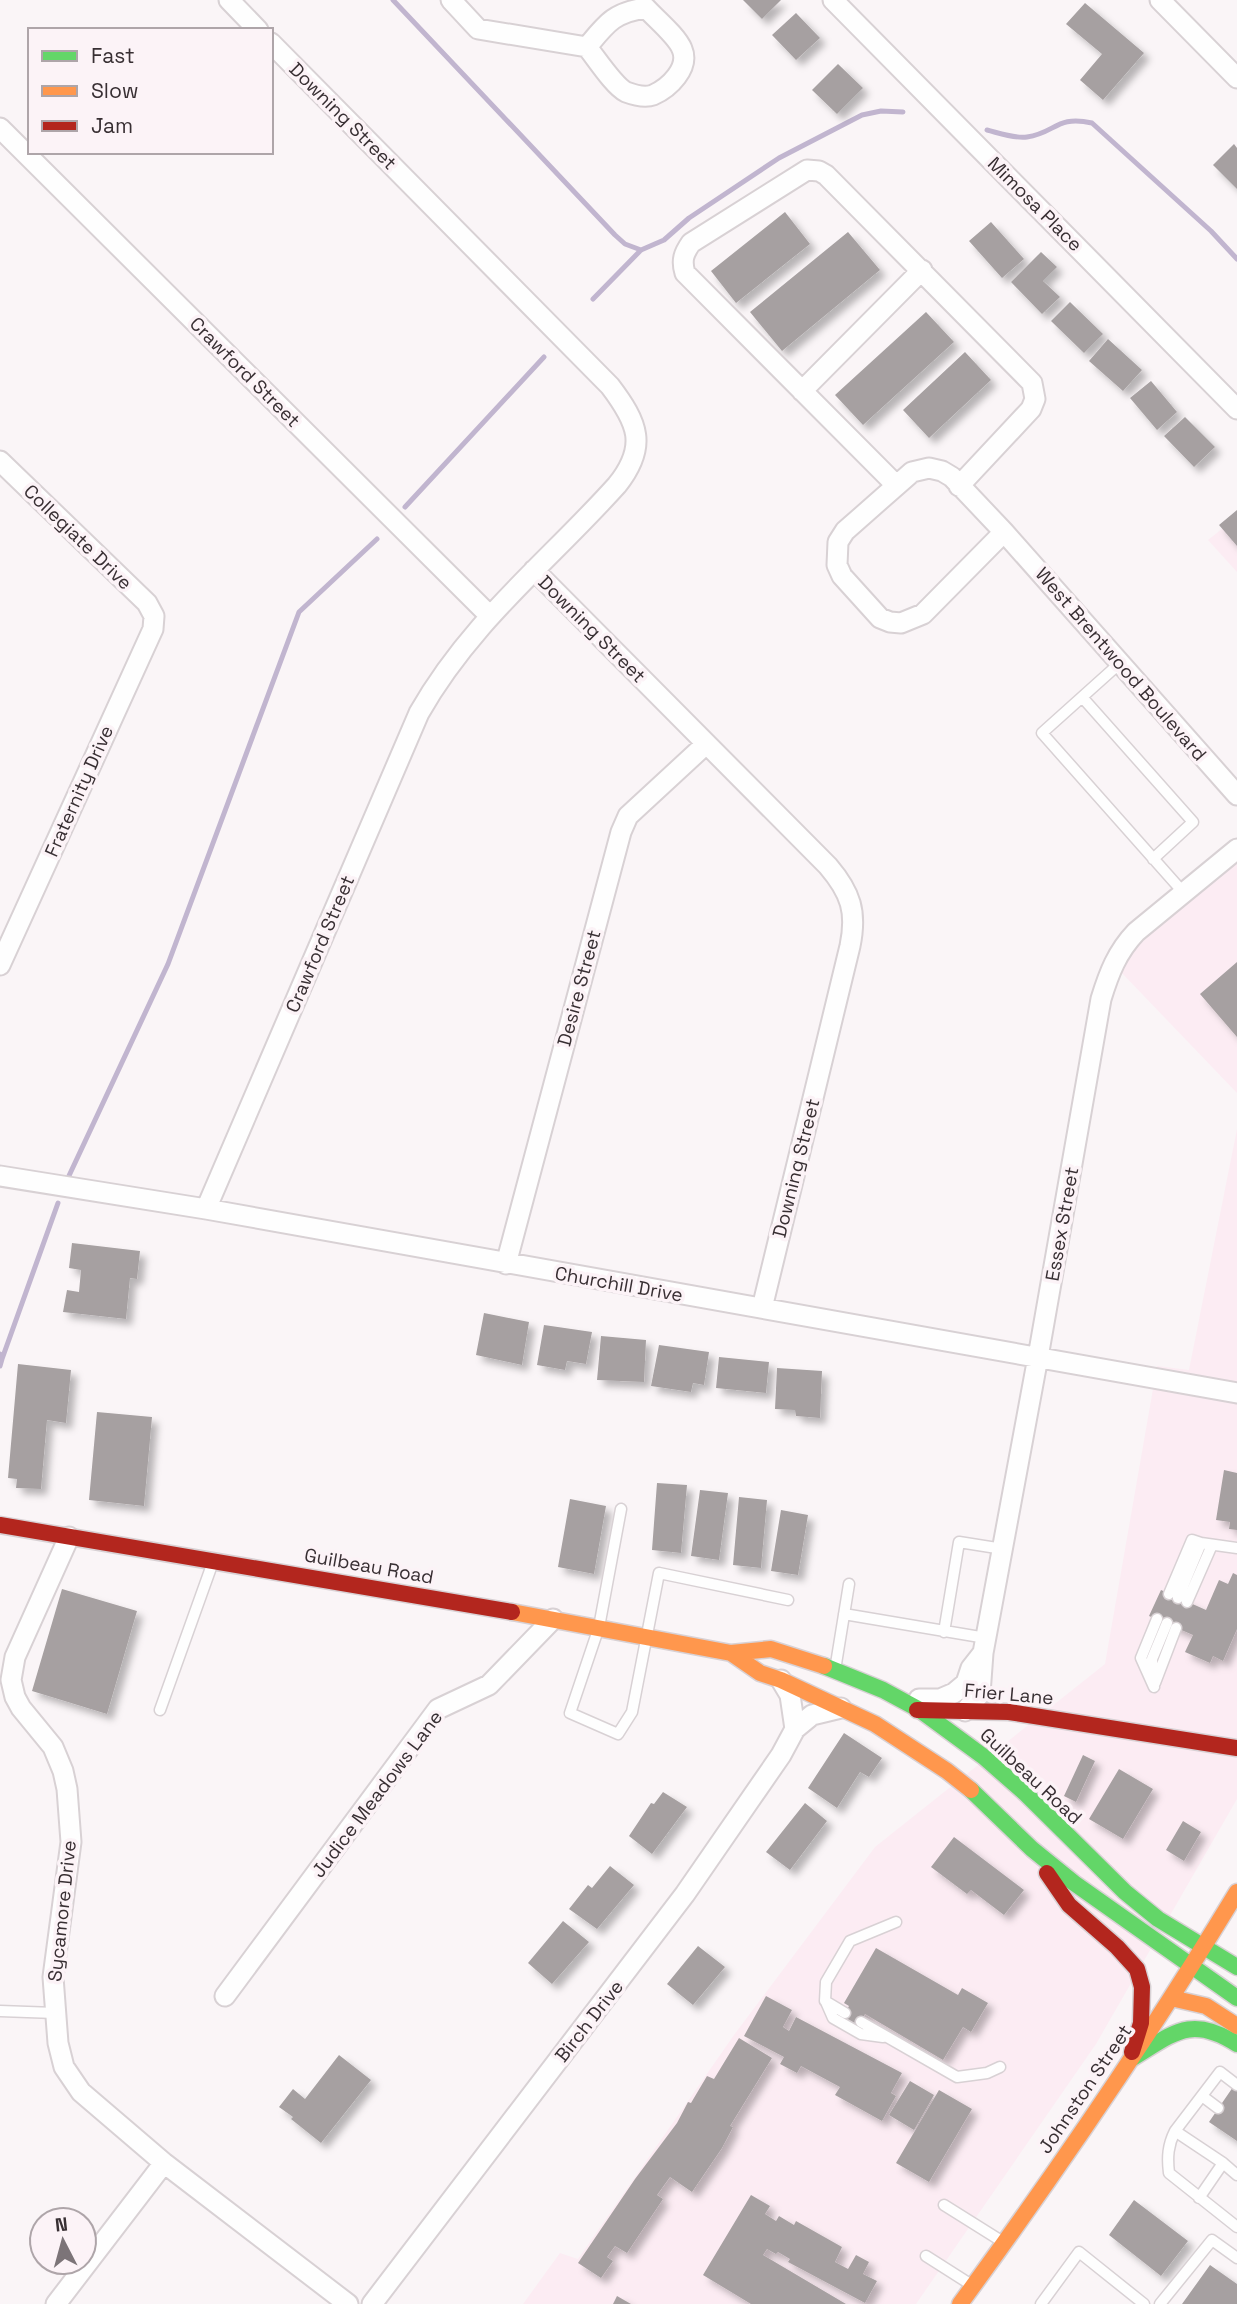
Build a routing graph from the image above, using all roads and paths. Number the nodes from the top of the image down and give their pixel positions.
1 (229, 0) edge
2 (451, 0) edge
3 (833, 0) edge
4 (1160, 0) edge
5 (256, 28) edge
6 (273, 45) edge
7 (587, 47) junction
8 (1237, 78) edge
9 (0, 128) edge
10 (922, 270) junction
11 (803, 391) junction
12 (1237, 409) edge
13 (0, 461) edge
14 (896, 485) junction
15 (960, 486) junction
16 (1004, 532) junction
17 (534, 570) junction
18 (154, 616) joint
19 (490, 616) junction
20 (1120, 663) junction
21 (1082, 697) junction
22 (706, 744) junction
23 (1237, 795) edge
24 (1237, 849) edge
25 (1153, 859) junction
26 (1183, 892) junction
27 (0, 965) edge
28 (0, 1176) edge
29 (206, 1209) junction
30 (506, 1264) junction
31 (762, 1308) junction
32 (1038, 1357) junction
33 (1237, 1394) edge
34 (621, 1509) dead end
35 (0, 1525) edge
36 (69, 1537) junction
37 (1207, 1544) junction
38 (1237, 1548) edge
39 (1003, 1549) junction
40 (213, 1561) junction
41 (849, 1584) dead end
42 (788, 1600) dead end
43 (844, 1615) junction
44 (553, 1619) junction
45 (599, 1627) junction
46 (944, 1632) junction
47 (646, 1637) junction
48 (984, 1646) junction
49 (731, 1653) junction
50 (1152, 1660) junction
51 (835, 1670) junction
52 (781, 1680) junction
53 (889, 1706) junction
54 (841, 1708) junction
55 (160, 1710) dead end
56 (920, 1710) junction
57 (965, 1710) junction
58 (795, 1729) junction
59 (1237, 1748) edge
60 (1032, 1849) junction
61 (1237, 1892) edge
62 (896, 1922) dead end
63 (1204, 1946) junction
64 (1192, 1966) junction
65 (1237, 1967) edge
66 (225, 1996) dead end
67 (1171, 1998) junction
68 (1237, 1998) edge
69 (825, 2001) junction
70 (0, 2011) edge
71 (55, 2012) junction
72 (845, 2013) dead end
73 (860, 2022) dead end
74 (1237, 2025) edge
75 (889, 2038) junction
76 (1237, 2044) edge
77 (1130, 2060) junction
78 (1000, 2067) dead end
79 (1237, 2085) edge
80 (1202, 2096) junction
81 (1218, 2108) dead end
82 (1175, 2131) junction
83 (164, 2163) junction
84 (1223, 2164) junction
85 (1237, 2175) edge
86 (1199, 2198) junction
87 (944, 2205) dead end
88 (1237, 2227) edge
89 (1005, 2243) junction
90 (926, 2256) dead end
91 (1237, 2258) edge
92 (973, 2286) junction
93 (56, 2304) edge
94 (348, 2304) edge
95 (372, 2304) edge
96 (960, 2304) edge
97 (1041, 2304) edge
98 (1144, 2304) edge
99 (1160, 2304) edge

1 - 5 street
2 - 7 street
3 - 12 street, Mimosa Place
4 - 8 street
6 - 17 street, Downing Street
7 - 7 street
9 - 19 street, Crawford Street
10 - 11 street
10 - 11 street
10 - 15 street
11 - 14 street
13 - 18 street, Collegiate Drive
14 - 15 street, West Brentwood Boulevard
14 - 16 street, West Brentwood Boulevard
15 - 16 street, West Brentwood Boulevard
16 - 20 street, West Brentwood Boulevard
17 - 19 street, Crawford Street
17 - 22 street, Downing Street
18 - 27 street, Fraternity Drive
19 - 29 street, Crawford Street
20 - 21 lane
20 - 23 street, West Brentwood Boulevard
21 - 25 lane
21 - 25 lane
22 - 30 street, Desire Street
22 - 31 street, Downing Street
24 - 26 street, Essex Street
25 - 26 lane
26 - 32 street, Essex Street
28 - 29 street, Churchill Drive
29 - 30 street, Churchill Drive
30 - 31 street, Churchill Drive
31 - 32 street, Churchill Drive
32 - 33 street, Churchill Drive
32 - 39 street, Essex Street
34 - 45 lane
35 - 36 street, Guilbeau Road
36 - 40 street, Guilbeau Road
36 - 71 street, Sycamore Drive
37 - 37 lane
37 - 38 lane
39 - 46 lane
39 - 48 street, Essex Street
40 - 44 street, Guilbeau Road
40 - 55 lane
41 - 43 lane
42 - 47 lane
43 - 46 lane
43 - 51 lane
44 - 45 street, Guilbeau Road
44 - 66 street, Judice Meadows Lane
45 - 47 street, Guilbeau Road
45 - 47 lane
46 - 48 lane
47 - 49 street, Guilbeau Road
48 - 53 street, Essex Street
48 - 57 street, Essex Street
49 - 51 street, Guilbeau Road
49 - 52 street, Guilbeau Road
50 - 50 lane
50 - 50 lane
51 - 53 street, Guilbeau Road
52 - 53 street, Frier Lane
52 - 54 street, Guilbeau Road
52 - 58 street
53 - 56 street, Frier Lane
54 - 58 street
54 - 60 street, Guilbeau Road
56 - 57 street, Frier Lane
56 - 63 street, Guilbeau Road
57 - 59 street, Frier Lane
58 - 95 street, Birch Drive
60 - 64 street, Guilbeau Road
60 - 77 street
61 - 63 street, Johnston Street
62 - 69 lane
63 - 64 street, Johnston Street
63 - 65 street, Guilbeau Road
64 - 67 street, Johnston Street
64 - 68 street, Guilbeau Road
67 - 74 street
67 - 77 street, Johnston Street
69 - 72 lane
69 - 75 lane
70 - 71 lane
71 - 83 street, Sycamore Drive
73 - 75 lane
75 - 78 lane
76 - 77 street
77 - 89 street, Johnston Street
79 - 80 lane
80 - 81 lane
80 - 82 lane
82 - 84 lane
82 - 86 lane
83 - 93 street
83 - 94 street, Sycamore Drive
84 - 85 lane
84 - 86 lane
86 - 88 lane
87 - 89 lane
89 - 92 street, Johnston Street
90 - 92 lane
91 - 99 lane
92 - 96 street, Johnston Street
97 - 98 lane

